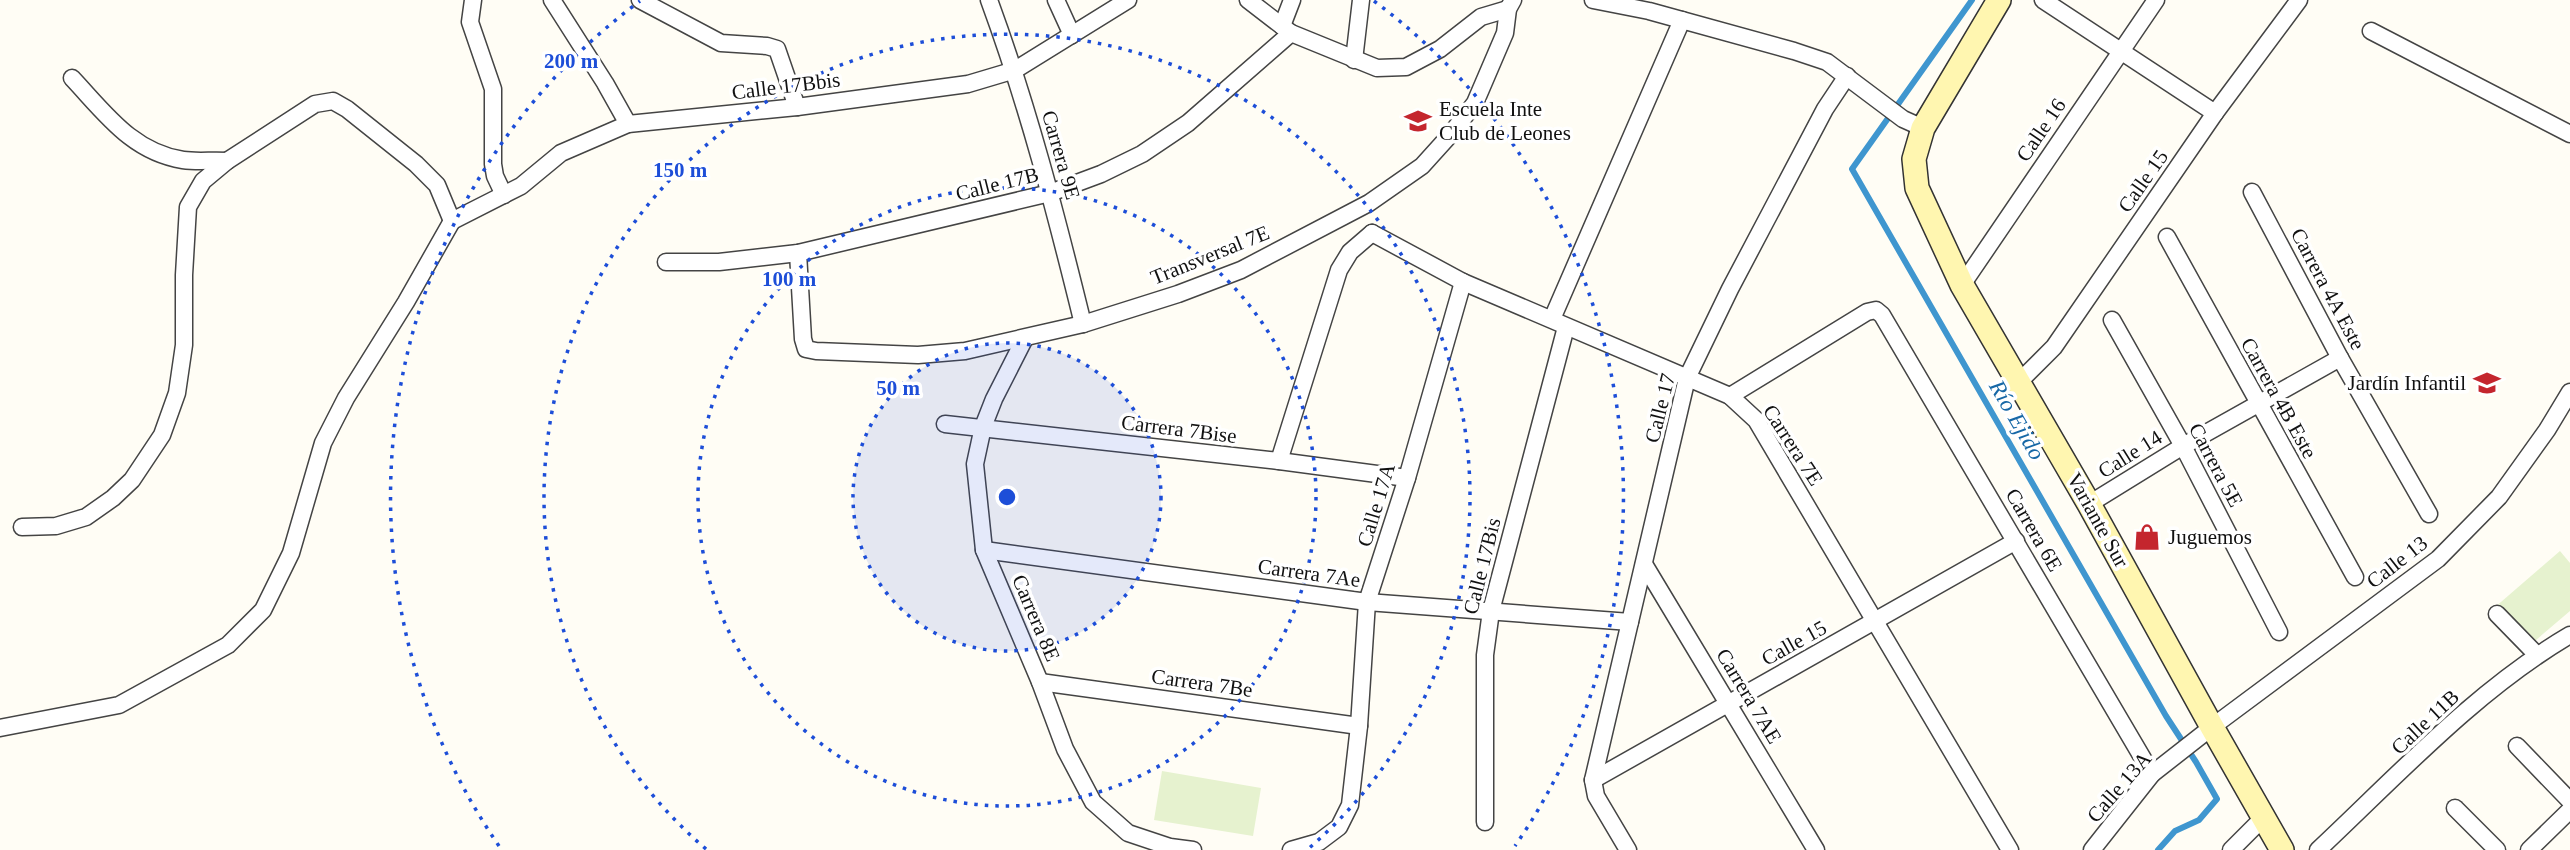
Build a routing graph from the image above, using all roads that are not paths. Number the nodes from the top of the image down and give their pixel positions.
1 (472, 0) edge
2 (552, 0) edge
3 (640, 0) edge
4 (989, 0) edge
5 (1056, 0) edge
6 (1128, 0) edge
7 (1248, 0) edge
8 (1292, 0) edge
9 (1361, 0) edge
10 (1593, 0) edge
11 (1999, 0) edge
12 (2043, 0) edge
13 (2156, 0) edge
14 (2299, 0) edge
15 (1510, 5) edge
16 (1648, 6) edge
17 (1682, 20) junction
18 (1287, 30) junction
19 (2371, 31) dead end
20 (1072, 35) junction
21 (2121, 50) junction
22 (1354, 61) junction
23 (1015, 70) junction
24 (1847, 76) junction
25 (72, 78) dead end
26 (797, 107) junction
27 (2215, 113) junction
28 (1913, 123) junction
29 (628, 124) junction
30 (2570, 134) edge
31 (227, 160) junction
32 (2252, 192) dead end
33 (1051, 193) junction
34 (504, 195) junction
35 (1369, 203) junction
36 (452, 221) junction
37 (1372, 233) junction
38 (2167, 237) dead end
39 (798, 253) junction
40 (666, 261) dead end
41 (1464, 282) junction
42 (1962, 285) junction
43 (2112, 320) dead end
44 (1559, 323) junction
45 (1083, 324) junction
46 (1025, 338) junction
47 (2340, 358) junction
48 (1687, 378) junction
49 (2018, 383) junction
50 (2570, 392) edge
51 (1730, 396) junction
52 (2257, 403) junction
53 (945, 424) dead end
54 (983, 427) junction
55 (2183, 446) junction
56 (1279, 461) junction
57 (1407, 478) junction
58 (2089, 504) junction
59 (2429, 514) dead end
60 (22, 527) dead end
61 (2016, 541) junction
62 (984, 550) junction
63 (1644, 564) junction
64 (2355, 578) dead end
65 (1367, 602) junction
66 (1491, 611) junction
67 (2497, 614) dead end
68 (1877, 621) junction
69 (1630, 622) junction
70 (2279, 632) dead end
71 (2570, 635) edge
72 (2537, 654) junction
73 (1040, 682) junction
74 (1729, 703) junction
75 (1359, 726) junction
76 (0, 728) edge
77 (2204, 733) junction
78 (2517, 746) dead end
79 (2152, 774) junction
80 (1593, 780) junction
81 (2570, 801) edge
82 (2455, 808) dead end
83 (2570, 810) edge
84 (2265, 817) junction
85 (1485, 822) dead end
86 (2239, 847) edge
87 (1193, 850) edge
88 (1291, 850) edge
89 (1628, 850) edge
90 (1816, 850) edge
91 (2010, 850) edge
92 (2092, 850) edge
93 (2282, 850) edge
94 (2318, 850) edge
95 (2497, 850) edge
96 (2529, 850) edge

1 - 34 street
2 - 29 street
3 - 26 street
4 - 23 street, Carrera 9E
5 - 20 street
6 - 20 street, Calle 17Bbis
7 - 18 street
8 - 18 street
9 - 22 street
10 - 16 street
11 - 28 main road, Variante Sur
12 - 21 street
13 - 21 street, Calle 16
14 - 27 street, Calle 15
15 - 22 street
15 - 35 street, Transversal 7E
16 - 17 street
17 - 24 street
17 - 44 street, Calle 17Bis
18 - 22 street
18 - 33 street, Calle 17B
19 - 30 street
20 - 23 street, Calle 17Bbis
21 - 27 street
21 - 42 street, Calle 16
23 - 26 street, Calle 17Bbis
23 - 33 street, Carrera 9E
24 - 28 street
24 - 48 street, Calle 17
25 - 31 street
26 - 29 street, Calle 17Bbis
27 - 49 street, Calle 15
28 - 42 main road, Variante Sur
29 - 34 street, Calle 17Bbis
31 - 36 street
31 - 60 street
32 - 47 street, Carrera 4A Este
33 - 39 street, Calle 17B
33 - 45 street, Carrera 9E
34 - 36 street, Calle 17Bbis
35 - 37 street
35 - 45 street, Transversal 7E
36 - 76 street
37 - 41 street, Carrera 7E
37 - 56 street
38 - 52 street, Carrera 4B Este
39 - 40 street, Calle 17B
39 - 46 street, Transversal 7E
41 - 44 street, Carrera 7E
41 - 57 street, Calle 17A
42 - 49 main road, Variante Sur
43 - 55 street, Carrera 5E
44 - 48 street, Carrera 7E
44 - 66 street, Calle 17Bis
45 - 46 street, Transversal 7E
46 - 54 street, Carrera 8E
47 - 52 street, Calle 14
47 - 59 street, Carrera 4A Este
48 - 51 street, Carrera 7E
48 - 63 street, Calle 17
49 - 58 main road, Variante Sur
50 - 77 street, Calle 13
51 - 61 street, Carrera 6E
51 - 68 street, Carrera 7E
52 - 55 street, Calle 14
52 - 64 street, Carrera 4B Este
53 - 54 street, Carrera 7Bise
54 - 56 street, Carrera 7Bise
54 - 62 street, Carrera 8E
55 - 58 street, Calle 14
55 - 70 street, Carrera 5E
56 - 57 street, Carrera 7Bise
57 - 65 street, Calle 17A
58 - 77 main road, Variante Sur
61 - 68 street, Calle 15
61 - 79 street, Carrera 6E
62 - 65 street, Carrera 7Ae
62 - 73 street, Carrera 8E
63 - 69 street, Calle 17
63 - 74 street, Carrera 7AE
65 - 66 street, Carrera 7Ae
65 - 75 street, Calle 17A
66 - 69 street, Carrera 7Ae
66 - 85 street, Calle 17Bis
67 - 72 street
68 - 74 street, Calle 15
68 - 91 street, Carrera 7E
69 - 80 street, Calle 17
71 - 72 street, Calle 11B
72 - 94 street, Calle 11B
73 - 75 street, Carrera 7Be
73 - 87 street, Carrera 8E
74 - 80 street, Calle 15
74 - 90 street, Carrera 7AE
75 - 88 street, Calle 17A
77 - 79 street, Calle 13A
77 - 84 main road, Variante Sur
78 - 81 street
79 - 92 street, Calle 13A
80 - 89 street
82 - 95 street
83 - 96 street
84 - 86 street
84 - 93 main road, Variante Sur

